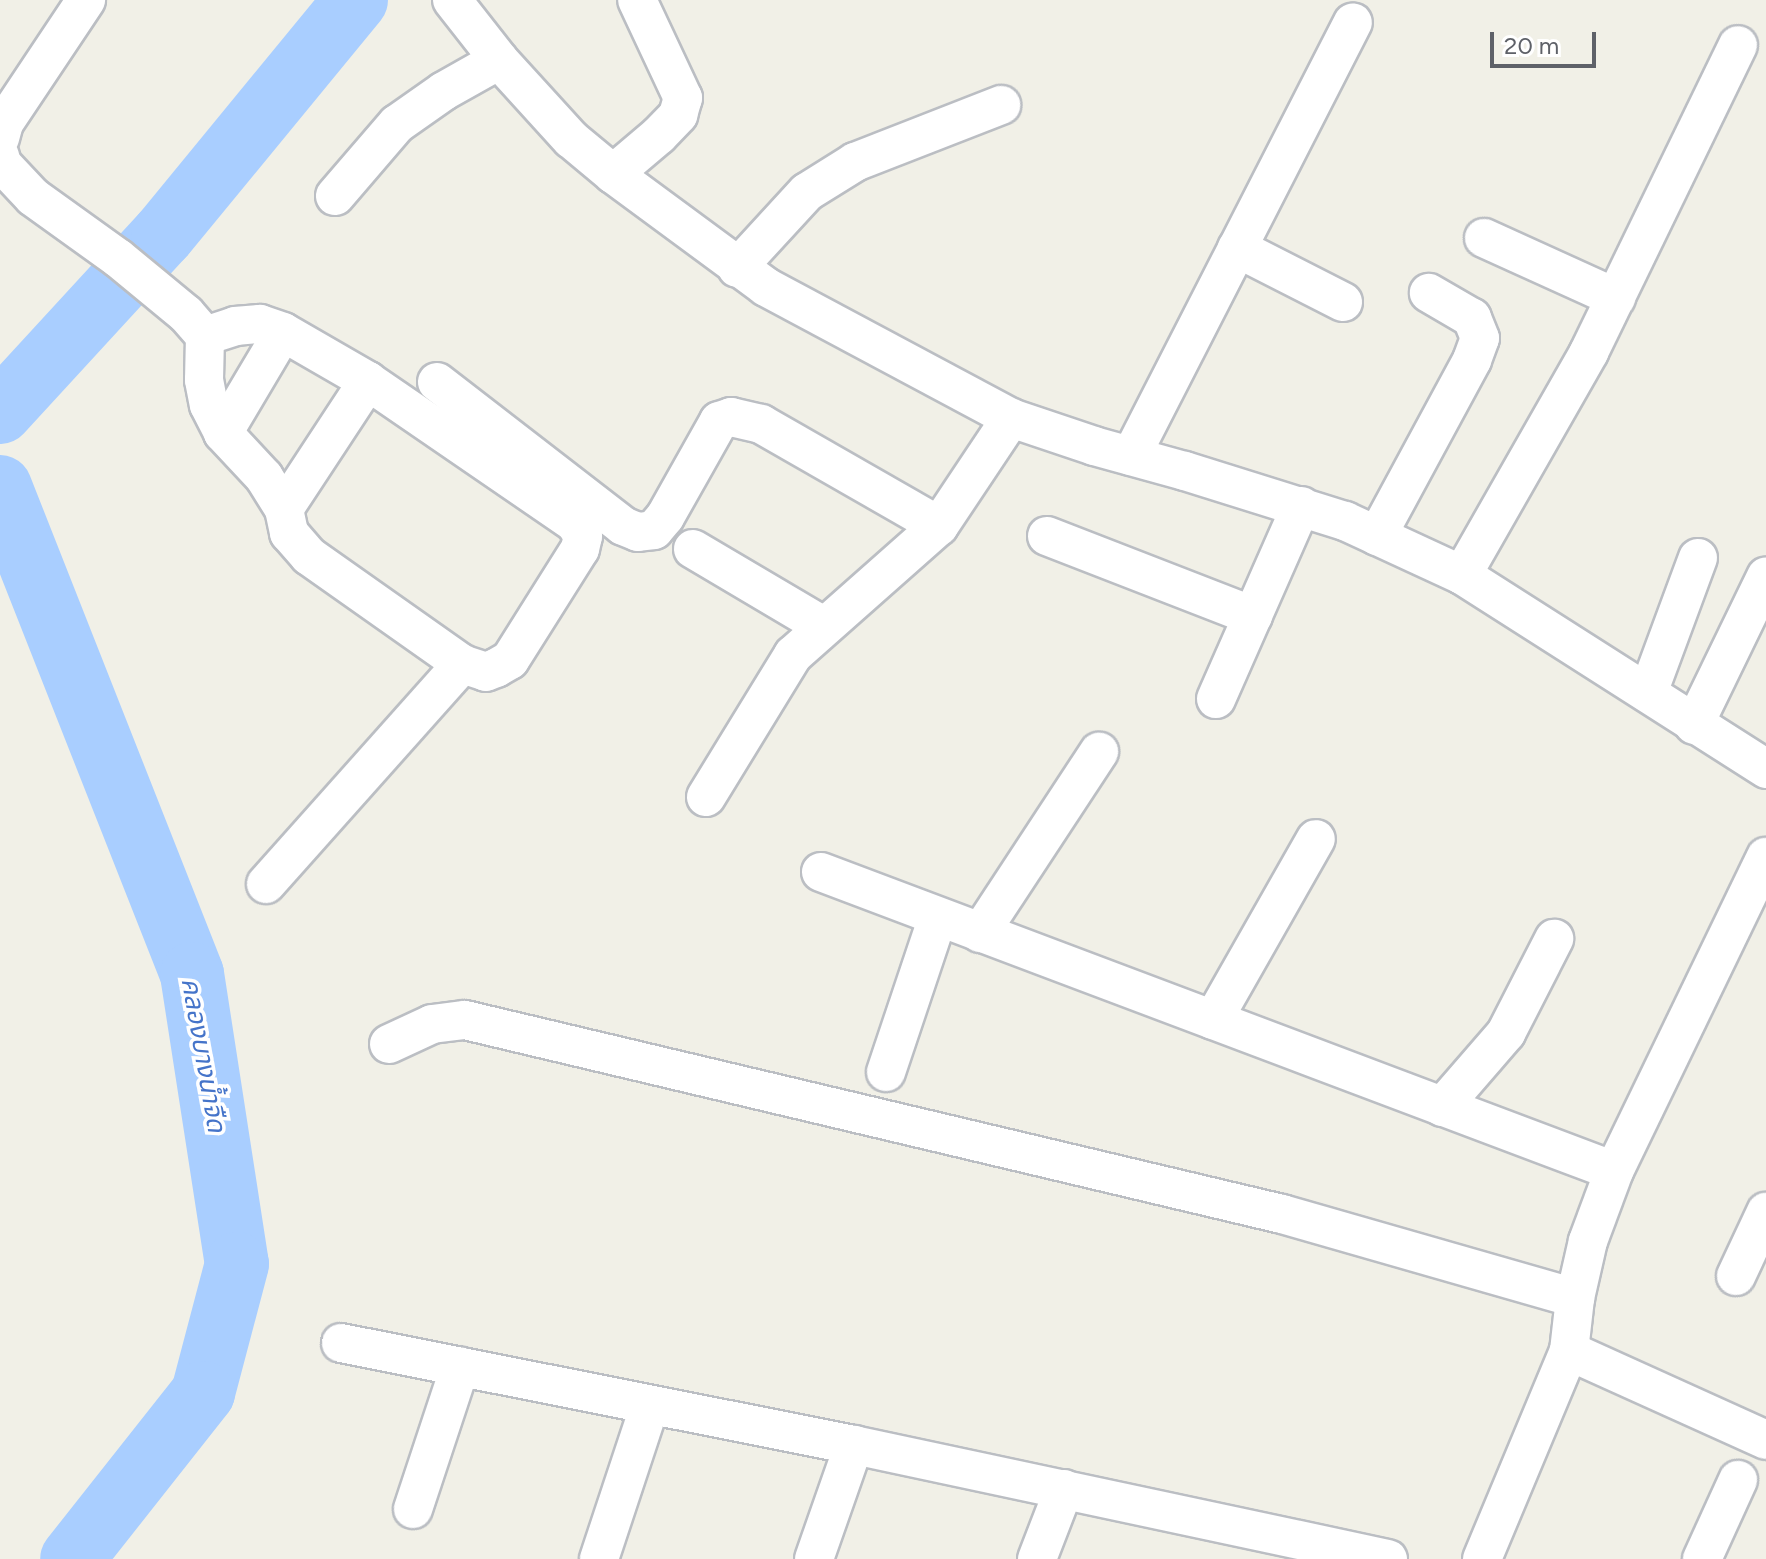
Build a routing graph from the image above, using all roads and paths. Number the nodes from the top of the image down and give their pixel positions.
1 (86, 0) edge
2 (452, 0) edge
3 (637, 0) edge
4 (1353, 22) dead end
5 (1738, 45) dead end
6 (499, 60) junction
7 (1001, 105) dead end
8 (0, 138) edge
9 (0, 156) edge
10 (613, 174) junction
11 (335, 196) dead end
12 (1484, 238) dead end
13 (1237, 248) junction
14 (737, 268) junction
15 (1429, 293) dead end
16 (1616, 298) junction
17 (1343, 302) dead end
18 (196, 325) junction
19 (283, 332) junction
20 (368, 381) junction
21 (437, 382) dead end
22 (1011, 418) junction
23 (223, 433) junction
24 (1131, 456) junction
25 (1301, 506) junction
26 (284, 509) junction
27 (939, 526) junction
28 (1047, 536) dead end
29 (1377, 536) junction
30 (693, 549) dead end
31 (1698, 558) dead end
32 (1462, 575) junction
33 (1766, 577) edge
34 (1253, 616) junction
35 (823, 626) junction
36 (462, 664) junction
37 (1648, 693) junction
38 (1216, 699) dead end
39 (1694, 725) junction
40 (1099, 752) dead end
41 (1766, 769) edge
42 (706, 797) dead end
43 (1316, 839) dead end
44 (1766, 857) edge
45 (821, 872) dead end
46 (266, 884) dead end
47 (938, 917) junction
48 (980, 933) junction
49 (1554, 939) dead end
50 (1213, 1020) junction
51 (389, 1044) dead end
52 (886, 1072) dead end
53 (1442, 1107) junction
54 (1614, 1171) junction
55 (1766, 1212) edge
56 (1736, 1276) dead end
57 (1575, 1298) junction
58 (341, 1343) dead end
59 (1569, 1351) junction
60 (460, 1367) junction
61 (650, 1405) junction
62 (1766, 1440) edge
63 (854, 1445) junction
64 (1738, 1480) dead end
65 (1064, 1489) junction
66 (413, 1509) dead end
67 (1258, 1546) edge
68 (599, 1559) edge
69 (814, 1559) edge
70 (1037, 1559) edge
71 (1388, 1559) edge
72 (1482, 1559) edge
73 (1702, 1559) edge

1 - 8 street
2 - 6 street
3 - 10 street
4 - 13 street
5 - 16 street
6 - 10 street
6 - 11 street
7 - 14 street
9 - 18 street
10 - 14 street
12 - 16 street
13 - 17 street
13 - 24 street
14 - 22 street
15 - 29 street
16 - 32 street
18 - 19 street
18 - 23 street
19 - 20 street
19 - 23 street
20 - 26 street
20 - 36 street
21 - 27 street
22 - 24 street
22 - 27 street
23 - 26 street
24 - 25 street
25 - 29 street
25 - 34 street
26 - 36 street
27 - 35 street
28 - 34 street
29 - 32 street
30 - 35 street
31 - 37 street
32 - 37 street
33 - 39 street
34 - 38 street
35 - 42 street
36 - 46 street
37 - 39 street
39 - 41 street
40 - 48 street
43 - 50 street
44 - 54 street
45 - 47 street
47 - 48 street
47 - 52 street
48 - 50 street
49 - 53 street
50 - 53 street
51 - 57 street
53 - 54 street
54 - 57 street
55 - 56 street
57 - 59 street
58 - 60 street
59 - 62 street
59 - 72 street
60 - 61 street
60 - 66 street
61 - 63 street
61 - 68 street
63 - 65 street
63 - 69 street
64 - 73 street
65 - 67 street
65 - 70 street
67 - 71 street

